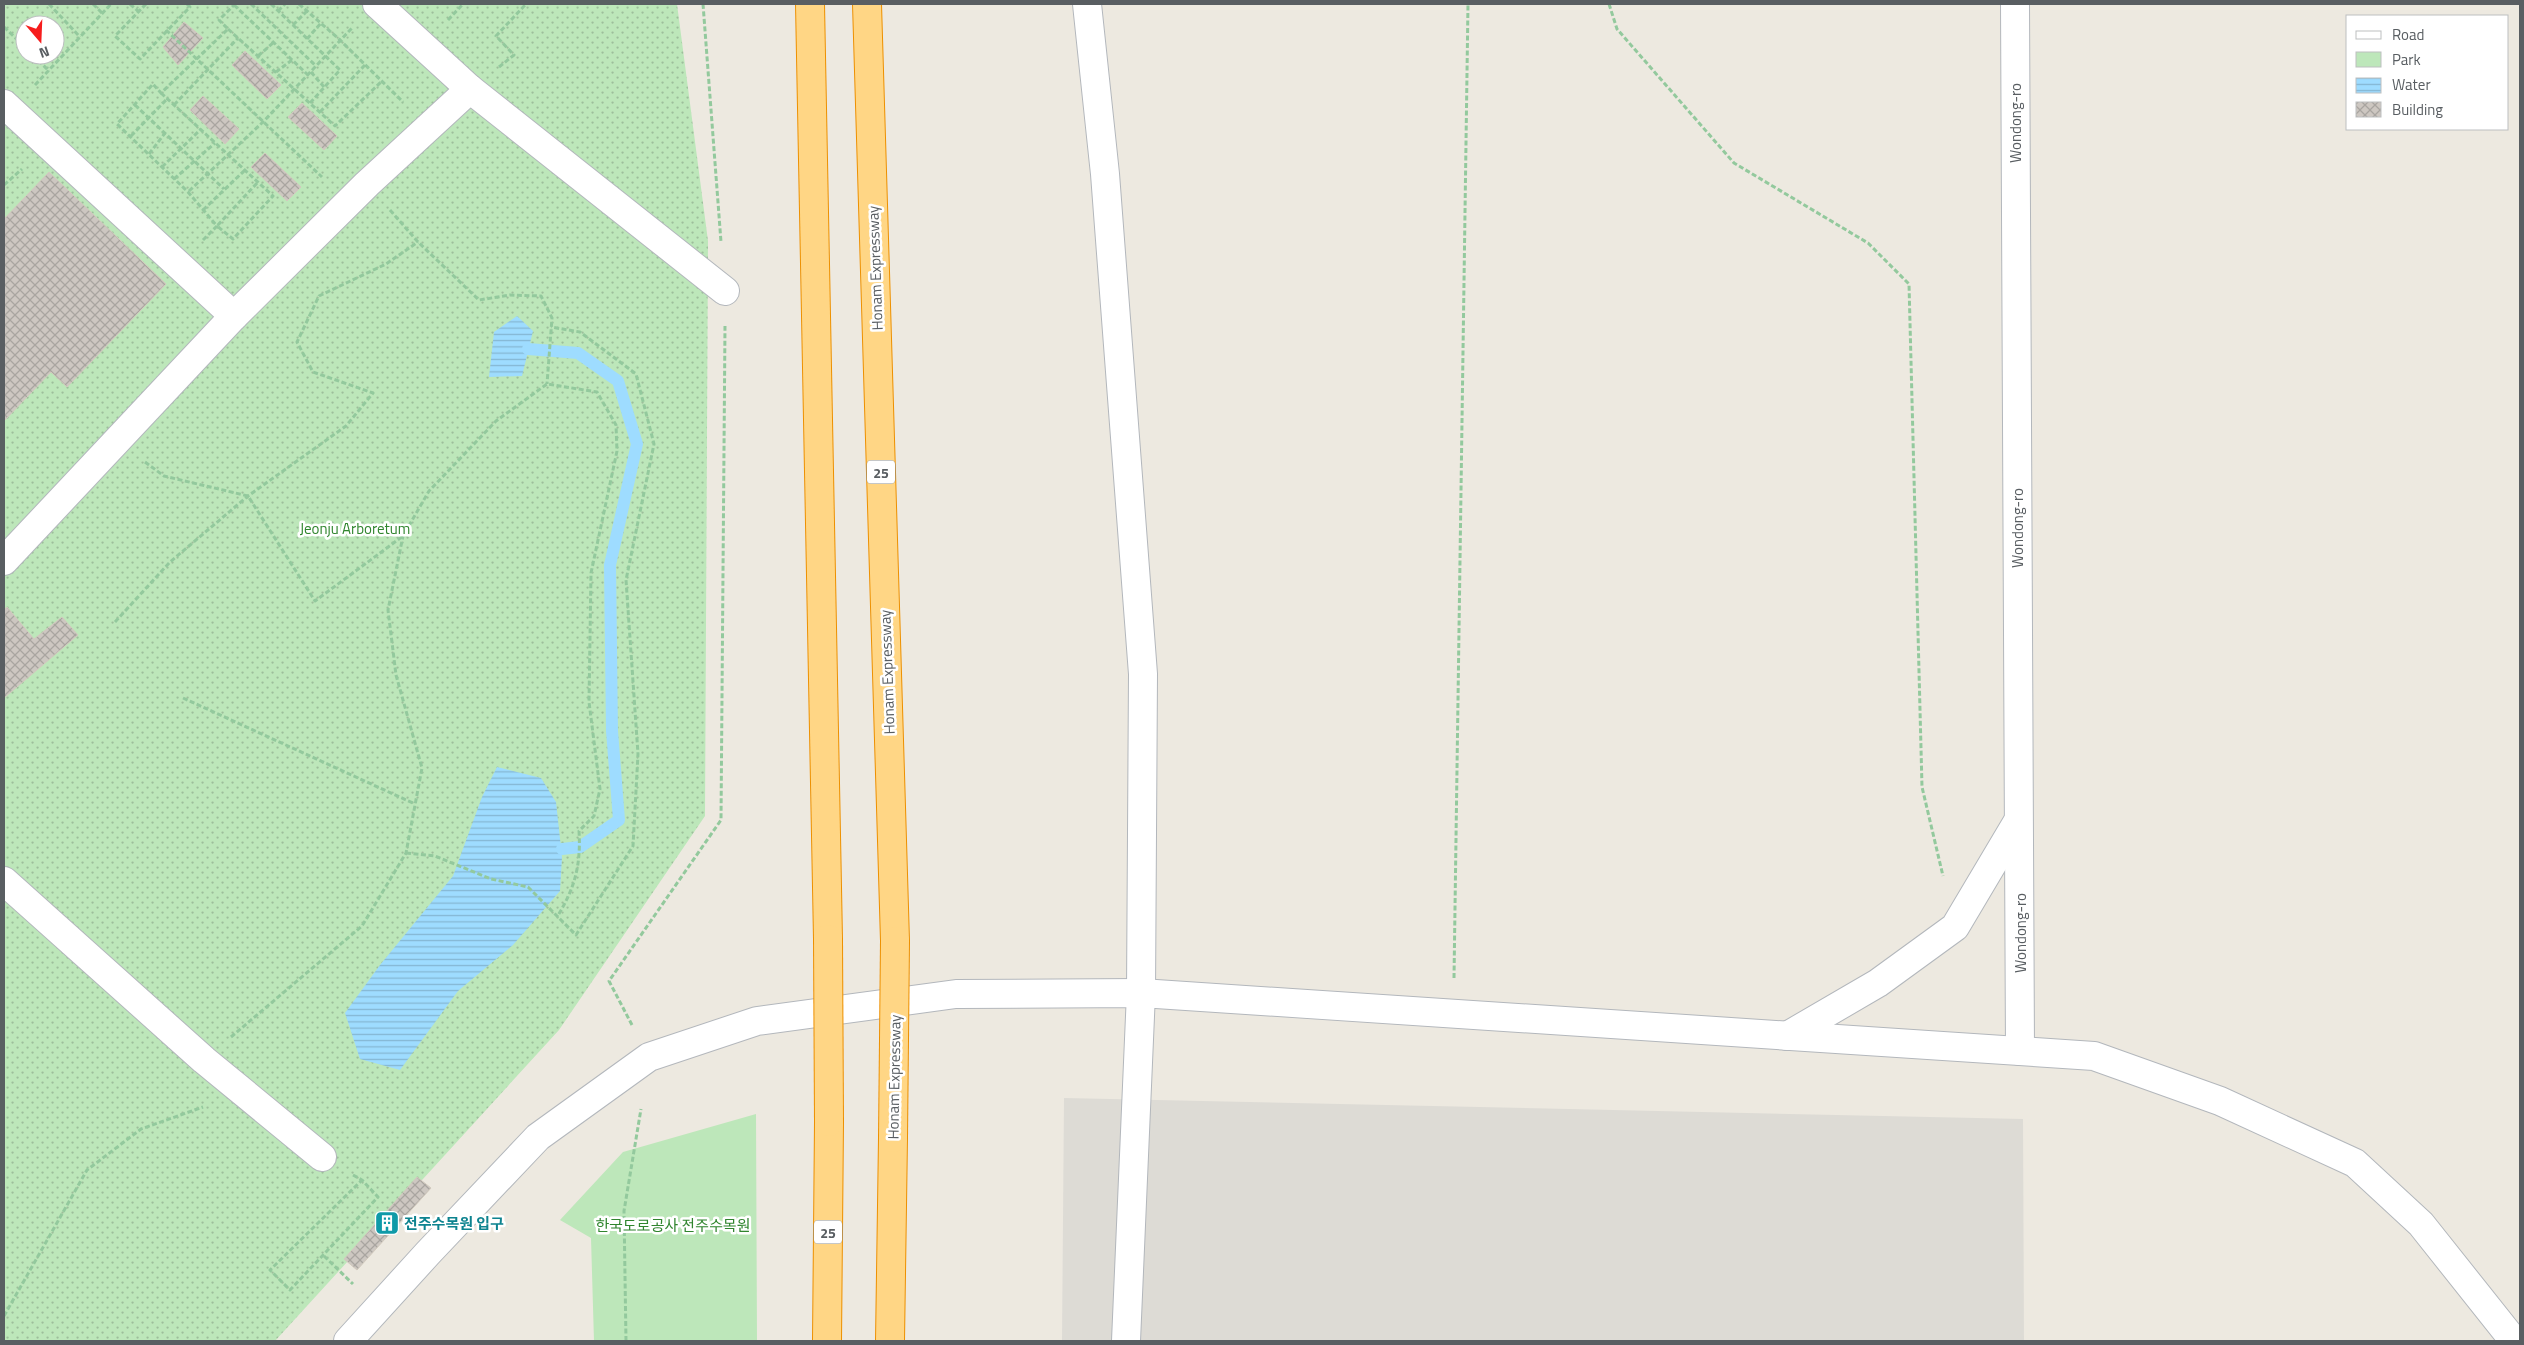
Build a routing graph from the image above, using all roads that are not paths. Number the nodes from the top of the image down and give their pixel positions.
1 (376, 4) edge
2 (810, 4) edge
3 (867, 4) edge
4 (1087, 4) edge
5 (2015, 4) edge
6 (470, 89) junction
7 (7, 107) edge
8 (725, 291) road end
9 (234, 316) junction
10 (4, 561) edge
11 (2019, 819) junction
12 (4, 881) edge
13 (1141, 993) junction
14 (1787, 1036) junction
15 (2020, 1051) junction
16 (322, 1157) road end
17 (348, 1341) edge
18 (827, 1341) edge
19 (890, 1341) edge
20 (1126, 1341) edge
21 (2514, 1341) edge

1 - 6 street
2 - 18 highway, 25, bridge
3 - 19 highway, Honam Expressway / 25, bridge
4 - 13 street
5 - 11 street, Wondong-ro
6 - 8 street
6 - 9 street
7 - 9 street
9 - 10 street
11 - 14 street
11 - 15 street, Wondong-ro
12 - 16 street
13 - 14 street
13 - 17 street
13 - 20 street
14 - 15 street
15 - 21 street

